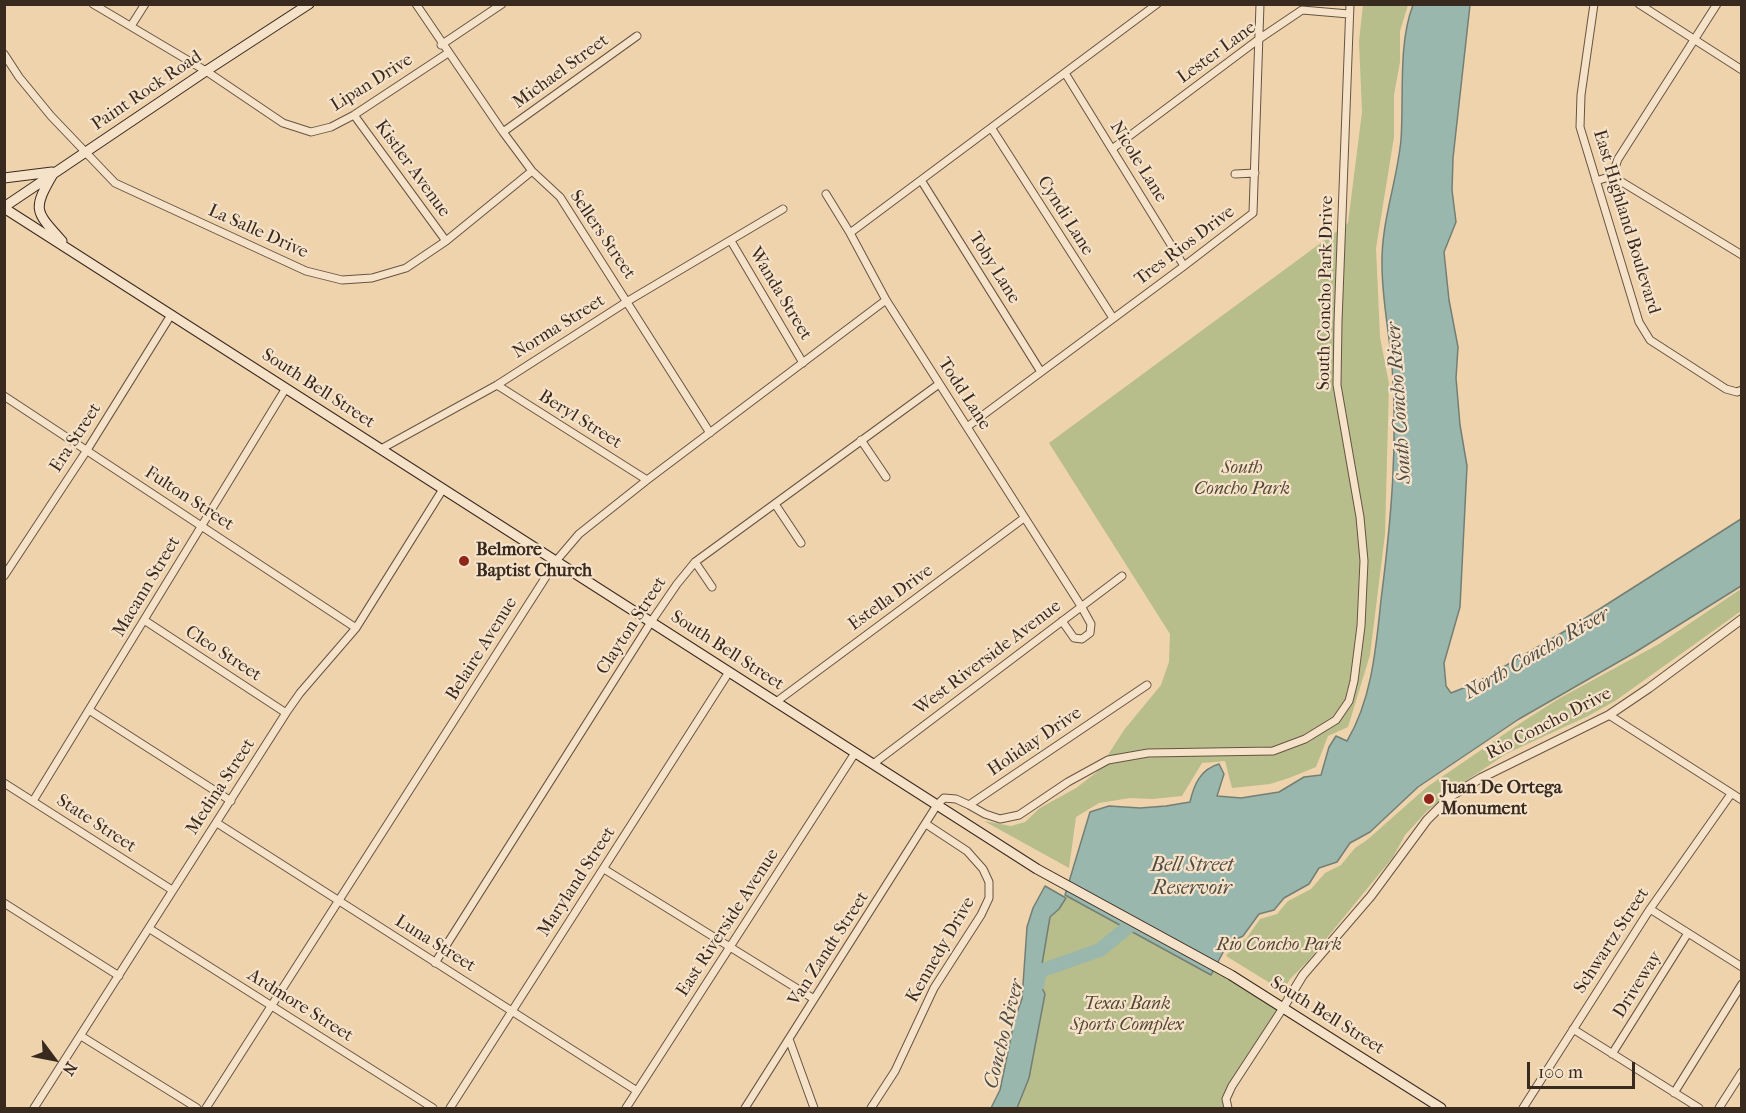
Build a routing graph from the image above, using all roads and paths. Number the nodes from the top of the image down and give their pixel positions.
1 (93, 4) edge
2 (145, 4) edge
3 (309, 4) edge
4 (416, 4) edge
5 (502, 4) edge
6 (1157, 4) edge
7 (1260, 4) edge
8 (1350, 4) edge
9 (1594, 4) edge
10 (1639, 4) edge
11 (1717, 4) edge
12 (1349, 14) junction
13 (131, 26) junction
14 (638, 36) dead end
15 (1259, 39) junction
16 (1694, 39) junction
17 (441, 45) junction
18 (448, 53) junction
19 (4, 54) edge
20 (206, 70) junction
21 (1742, 70) edge
22 (1065, 73) junction
23 (354, 115) junction
24 (992, 129) junction
25 (503, 132) junction
26 (1112, 149) junction
27 (85, 151) junction
28 (532, 171) junction
29 (55, 172) junction
30 (1255, 173) junction
31 (1236, 174) dead end
32 (1612, 176) junction
33 (4, 178) edge
34 (921, 180) junction
35 (1596, 181) junction
36 (826, 194) dead end
37 (4, 207) edge
38 (783, 209) dead end
39 (850, 233) junction
40 (446, 241) junction
41 (731, 241) junction
42 (70, 249) junction
43 (1742, 255) edge
44 (1184, 266) junction
45 (886, 300) junction
46 (628, 301) junction
47 (171, 315) junction
48 (1113, 318) junction
49 (803, 363) junction
50 (1041, 372) junction
51 (939, 384) junction
52 (496, 385) junction
53 (286, 388) junction
54 (1742, 390) edge
55 (4, 396) edge
56 (967, 427) junction
57 (710, 433) junction
58 (861, 440) junction
59 (381, 449) junction
60 (87, 450) junction
61 (886, 477) dead end
62 (647, 480) junction
63 (443, 489) junction
64 (775, 504) junction
65 (1024, 518) junction
66 (201, 526) junction
67 (801, 543) dead end
68 (556, 561) junction
69 (695, 562) junction
70 (4, 576) edge
71 (1122, 576) dead end
72 (712, 587) dead end
73 (1081, 606) junction
74 (1742, 619) edge
75 (144, 620) junction
76 (1062, 621) junction
77 (651, 622) junction
78 (356, 628) junction
79 (729, 672) junction
80 (1147, 685) dead end
81 (776, 702) junction
82 (89, 710) junction
83 (286, 713) junction
84 (1609, 715) junction
85 (855, 753) junction
86 (873, 764) junction
87 (4, 783) edge
88 (1731, 794) junction
89 (1742, 800) edge
90 (33, 801) junction
91 (231, 801) junction
92 (937, 805) junction
93 (969, 805) junction
94 (217, 823) junction
95 (926, 824) junction
96 (604, 869) junction
97 (172, 890) junction
98 (340, 901) junction
99 (4, 903) edge
100 (1650, 909) junction
101 (150, 929) junction
102 (1689, 933) junction
103 (731, 947) junction
104 (435, 963) junction
105 (1742, 967) edge
106 (119, 976) junction
107 (1742, 984) edge
108 (814, 999) junction
109 (272, 1006) junction
110 (1282, 1008) junction
111 (513, 1010) junction
112 (1573, 1029) junction
113 (81, 1036) junction
114 (789, 1039) junction
115 (1612, 1054) junction
116 (1742, 1072) edge
117 (637, 1091) junction
118 (1674, 1093) junction
119 (34, 1108) edge
120 (197, 1108) edge
121 (206, 1108) edge
122 (433, 1108) edge
123 (450, 1108) edge
124 (626, 1108) edge
125 (745, 1108) edge
126 (814, 1108) edge
127 (871, 1108) edge
128 (1228, 1108) edge
129 (1441, 1108) edge
130 (1523, 1108) edge
131 (1700, 1108) edge
132 (1719, 1108) edge

1 - 13 street, Lipan Drive
2 - 13 street
3 - 20 main road, Paint Rock Road
4 - 17 street, Sellers Street
5 - 17 street
6 - 22 street
7 - 15 street, Tres Rios Drive
8 - 12 street, South Concho Park Drive
9 - 35 street, East Highland Boulevard
10 - 16 street
11 - 16 street
12 - 15 street, Lester Lane
12 - 93 street, South Concho Park Drive
13 - 20 street, Lipan Drive
14 - 25 street, Michael Street
15 - 26 street, Lester Lane
15 - 30 street, Tres Rios Drive
16 - 21 street
16 - 32 street
17 - 18 street, Sellers Street
18 - 23 street, Lipan Drive
18 - 25 street, Sellers Street
19 - 27 street, La Salle Drive
20 - 23 street, Lipan Drive
20 - 27 main road, Paint Rock Road
22 - 24 street
22 - 26 street, Nicole Lane
23 - 40 street, Kistler Avenue
24 - 34 street
24 - 48 street, Cyndi Lane
25 - 28 street, Sellers Street
26 - 44 street, Nicole Lane
27 - 29 main road, Paint Rock Road
27 - 40 street, La Salle Drive
28 - 40 street, La Salle Drive
28 - 46 street, Sellers Street
29 - 33 main road
29 - 37 main road, Paint Rock Road
29 - 42 main road
30 - 31 street
30 - 44 street, Tres Rios Drive
32 - 35 street
32 - 43 street
34 - 39 street
34 - 50 street, Toby Lane
35 - 54 street, East Highland Boulevard
36 - 39 street, Todd Lane
37 - 42 main road, South Bell Street
38 - 41 street, Norma Street
39 - 45 street, Todd Lane
41 - 46 street, Norma Street
41 - 49 street, Wanda Street
42 - 47 main road, South Bell Street
44 - 48 street, Tres Rios Drive
45 - 49 street, Belaire Avenue
45 - 51 street, Todd Lane
46 - 52 street, Norma Street
46 - 57 street, Sellers Street
47 - 53 main road, South Bell Street
47 - 60 street, Era Street
48 - 50 street, Tres Rios Drive
49 - 57 street, Belaire Avenue
50 - 56 street, Tres Rios Drive
51 - 56 street, Todd Lane
51 - 58 street, Clayton Street
52 - 59 street, Norma Street
52 - 62 street, Beryl Street
53 - 59 main road, South Bell Street
53 - 66 street, Macann Street
55 - 60 street, Fulton Street
56 - 65 street, Todd Lane
57 - 62 street, Belaire Avenue
58 - 61 street
58 - 64 street, Clayton Street
59 - 63 main road, South Bell Street
60 - 66 street, Fulton Street
60 - 70 street, Era Street
62 - 68 street, Belaire Avenue
63 - 68 main road, South Bell Street
63 - 78 street, Medina Street
64 - 67 street
64 - 69 street, Clayton Street
65 - 73 street, Todd Lane
65 - 81 street, Estella Drive
66 - 75 street, Macann Street
66 - 78 street, Fulton Street
68 - 77 main road, South Bell Street
68 - 98 street, Belaire Avenue
69 - 72 street
69 - 77 street, Clayton Street
71 - 73 street, West Riverside Avenue
73 - 76 street, West Riverside Avenue
73 - 76 street, Todd Lane
74 - 84 street, Rio Concho Drive
75 - 82 street, Macann Street
75 - 83 street, Cleo Street
76 - 86 street, West Riverside Avenue
77 - 79 main road, South Bell Street
77 - 104 street, Clayton Street
78 - 83 street, Medina Street
79 - 81 main road, South Bell Street
79 - 96 street, Maryland Street
80 - 93 street, Holiday Drive
81 - 85 main road, South Bell Street
82 - 90 street, Macann Street
82 - 91 street
83 - 91 street, Medina Street
84 - 88 street
84 - 110 street, Rio Concho Drive
85 - 86 main road, South Bell Street
85 - 103 street, East Riverside Avenue
86 - 92 main road, South Bell Street
87 - 90 street, State Street
88 - 89 street
88 - 100 street, Schwartz Street
90 - 97 street, State Street
91 - 94 street, Medina Street
92 - 93 street
92 - 95 street, Van Zandt Street
92 - 110 main road, South Bell Street
94 - 97 street, Medina Street
94 - 98 street, Luna Street
95 - 108 street, Van Zandt Street
95 - 127 street, Kennedy Drive
96 - 103 street
96 - 111 street, Maryland Street
97 - 101 street, Medina Street
98 - 104 street, Luna Street
98 - 109 street, Belaire Avenue
99 - 106 street
100 - 102 street
100 - 112 street, Schwartz Street
101 - 106 street, Medina Street
101 - 109 street, Ardmore Street
102 - 105 street
102 - 115 street, Driveway
103 - 108 street
103 - 117 street, East Riverside Avenue
104 - 111 street, Luna Street
106 - 113 street, Medina Street
107 - 118 street
108 - 114 street, Van Zandt Street
109 - 121 street, Belaire Avenue
109 - 122 street, Ardmore Street
110 - 128 street, Rio Concho Drive
110 - 129 main road, South Bell Street
111 - 117 street, Luna Street
111 - 123 street, Maryland Street
112 - 115 street
112 - 130 street, Schwartz Street
113 - 119 street, Medina Street
113 - 120 street
114 - 125 street, Van Zandt Street
114 - 126 street
115 - 118 street
116 - 132 street
117 - 124 street, East Riverside Avenue
118 - 131 street

